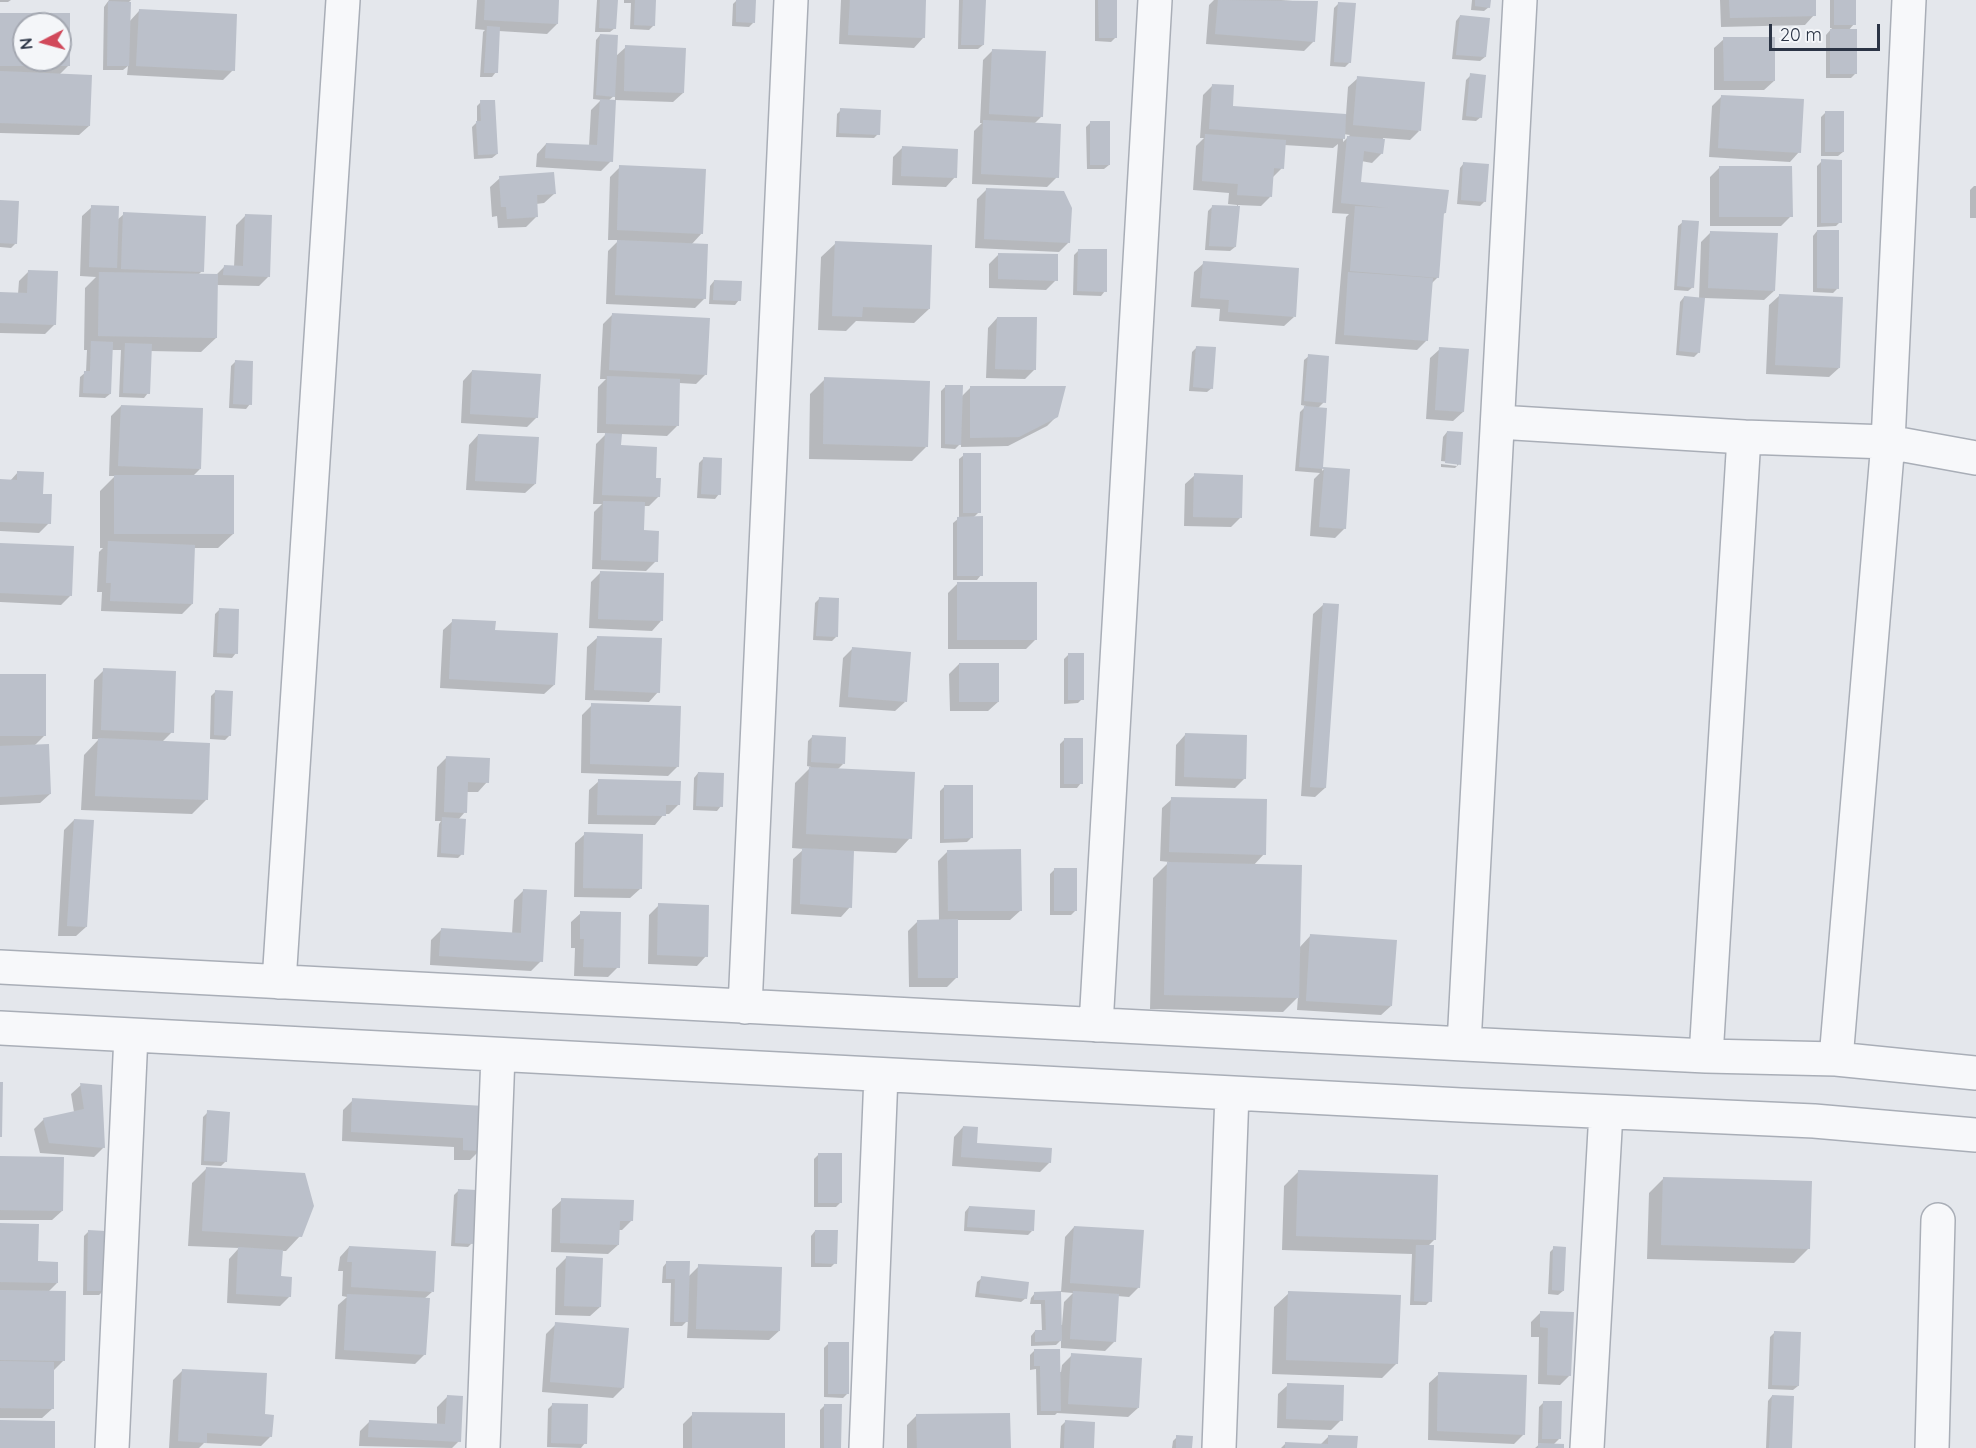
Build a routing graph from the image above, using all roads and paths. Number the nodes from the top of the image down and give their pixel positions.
1 (344, 0) edge
2 (791, 0) edge
3 (1155, 0) edge
4 (1520, 0) edge
5 (1909, 0) edge
6 (1498, 423) junction
7 (1744, 437) junction
8 (1888, 442) junction
9 (1976, 458) edge
10 (0, 967) edge
11 (279, 981) junction
12 (745, 1007) junction
13 (1096, 1025) junction
14 (0, 1028) edge
15 (131, 1035) junction
16 (1464, 1044) junction
17 (498, 1055) junction
18 (1706, 1056) junction
19 (1836, 1059) junction
20 (1976, 1073) edge
21 (881, 1075) junction
22 (1232, 1093) junction
23 (1606, 1112) junction
24 (1976, 1135) edge
25 (1938, 1220) dead end
26 (112, 1448) edge
27 (483, 1448) edge
28 (866, 1448) edge
29 (1218, 1448) edge
30 (1587, 1448) edge
31 (1932, 1448) edge

1 - 11 street
2 - 12 street
3 - 13 street
4 - 6 street
5 - 8 street
6 - 7 street
6 - 16 street
7 - 8 street
7 - 18 street
8 - 9 street
8 - 19 street
10 - 11 street
11 - 12 street
12 - 13 street
13 - 16 street
14 - 15 street
15 - 17 street
15 - 26 street
16 - 18 street
17 - 21 street
17 - 27 street
18 - 19 street
19 - 20 street
21 - 22 street
21 - 28 street
22 - 23 street
22 - 29 street
23 - 24 street
23 - 30 street
25 - 31 street

